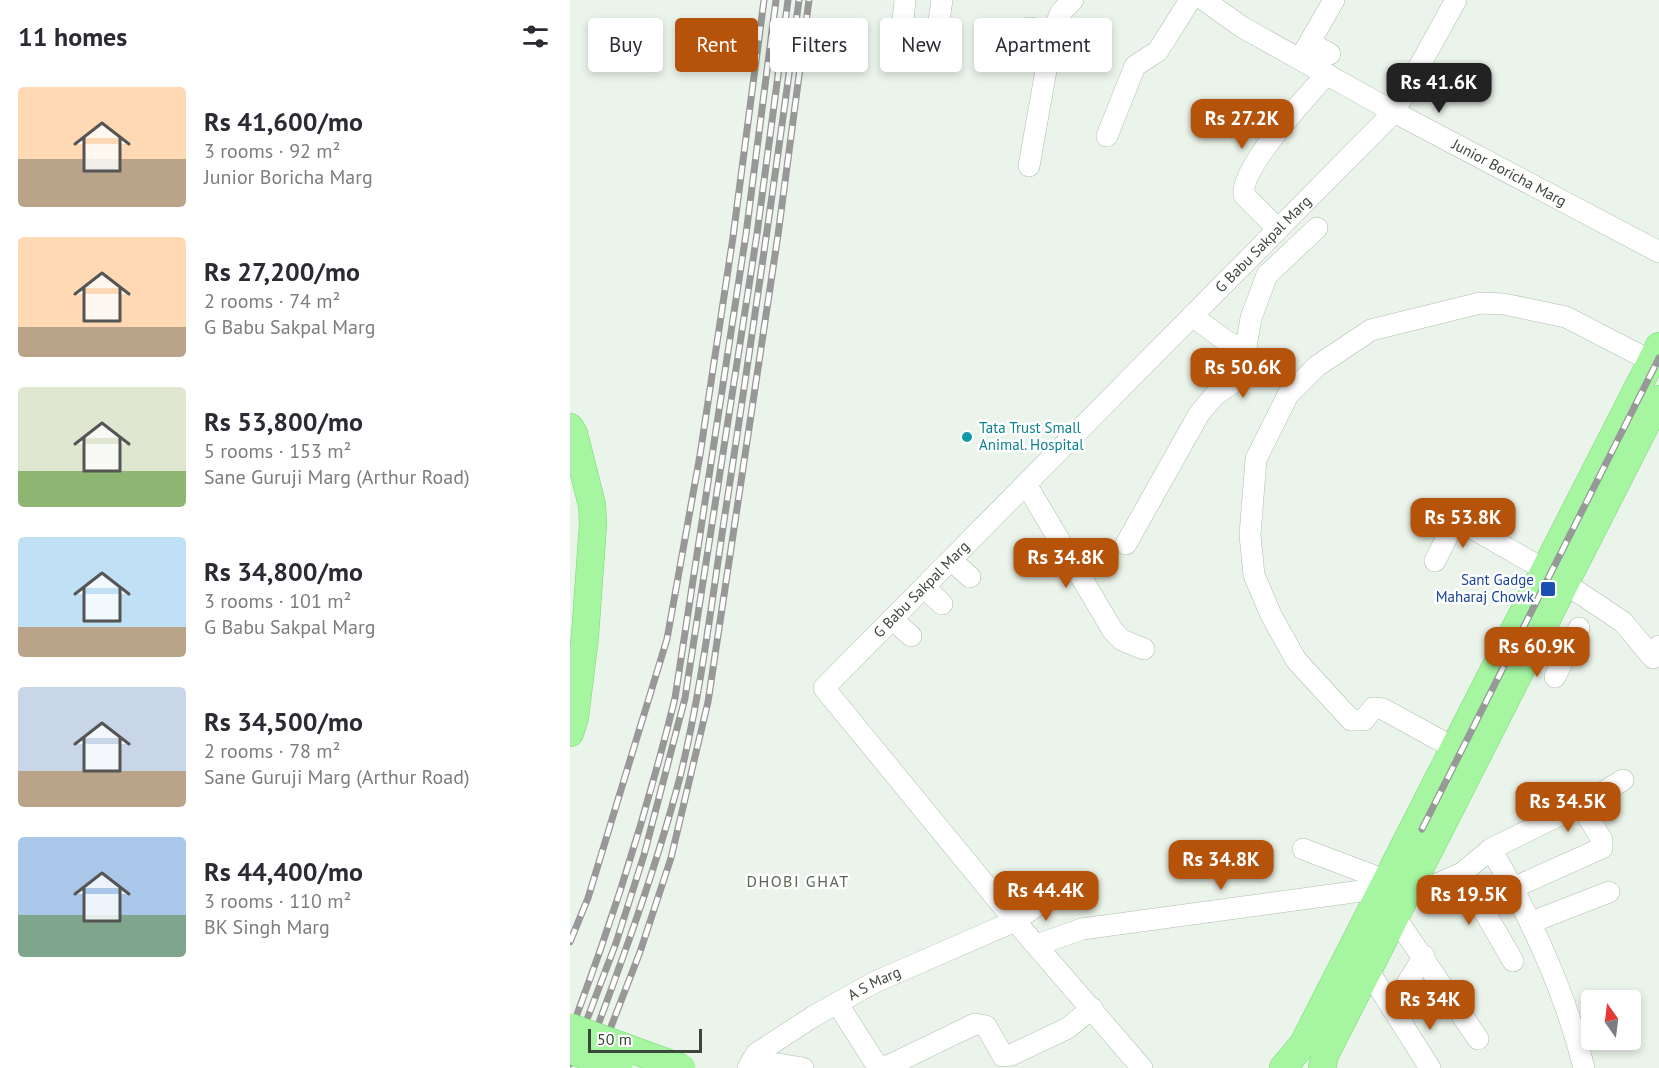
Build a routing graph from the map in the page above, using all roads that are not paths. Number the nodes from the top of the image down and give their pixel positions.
1 (905, 0) edge
2 (942, 0) edge
3 (1073, 0) edge
4 (1190, 0) edge
5 (1204, 0) edge
6 (1334, 0) edge
7 (1456, 0) edge
8 (1058, 18) edge
9 (1305, 51) junction
10 (1328, 64) junction
11 (1046, 72) edge
12 (1394, 112) junction
13 (1107, 136) dead end
14 (1029, 166) dead end
15 (1317, 228) dead end
16 (1278, 229) junction
17 (1659, 252) edge
18 (1248, 259) junction
19 (1267, 275) junction
20 (1192, 316) junction
21 (1246, 351) junction
22 (1655, 354) edge
23 (1659, 399) edge
24 (570, 427) edge
25 (1026, 484) junction
26 (1126, 544) dead end
27 (951, 560) junction
28 (1435, 561) dead end
29 (1555, 576) junction
30 (970, 577) dead end
31 (924, 587) junction
32 (942, 604) dead end
33 (892, 619) junction
34 (1579, 628) dead end
35 (911, 636) dead end
36 (1144, 649) dead end
37 (1529, 653) junction
38 (1657, 657) edge
39 (570, 733) edge
40 (1454, 748) junction
41 (1623, 780) dead end
42 (1581, 805) junction
43 (1303, 849) dead end
44 (1491, 849) junction
45 (1462, 873) junction
46 (1514, 888) junction
47 (1056, 892) dead end
48 (1609, 892) dead end
49 (1392, 897) junction
50 (1015, 921) junction
51 (1532, 922) junction
52 (1037, 945) junction
53 (1368, 953) junction
54 (1424, 956) junction
55 (1513, 961) dead end
56 (837, 1003) junction
57 (1336, 1007) junction
58 (1092, 1008) junction
59 (1392, 1008) junction
60 (570, 1028) edge
61 (1478, 1039) dead end
62 (570, 1050) edge
63 (750, 1064) edge
64 (619, 1068) edge
65 (682, 1068) edge
66 (803, 1068) edge
67 (1142, 1068) edge
68 (1283, 1068) edge
69 (1322, 1068) edge
70 (1430, 1068) edge
71 (1584, 1068) edge

1 - 2 street
3 - 8 street
4 - 13 street
5 - 9 street, Junior Boricha Marg
6 - 9 street
7 - 12 street, G Babu Sakpal Marg
9 - 10 street, Junior Boricha Marg
10 - 12 street, Junior Boricha Marg
10 - 16 street
11 - 14 street
12 - 16 street, G Babu Sakpal Marg
12 - 17 street, Junior Boricha Marg
15 - 19 street
16 - 18 street, G Babu Sakpal Marg
18 - 19 street
18 - 20 street, G Babu Sakpal Marg
19 - 21 street
20 - 21 street
20 - 25 street, G Babu Sakpal Marg
21 - 26 street
22 - 29 main road
22 - 40 street
23 - 29 main road
24 - 39 main road
25 - 27 street, G Babu Sakpal Marg
25 - 36 street
27 - 30 street
27 - 31 street, G Babu Sakpal Marg
28 - 29 street
29 - 37 main road
29 - 38 street
29 - 40 main road
31 - 32 street
31 - 33 street, G Babu Sakpal Marg
33 - 35 street
33 - 50 street, G Babu Sakpal Marg
34 - 37 street
37 - 49 main road
40 - 49 main road
41 - 42 street
42 - 44 street
42 - 46 street
43 - 49 street
44 - 45 street
44 - 46 street
45 - 49 street
45 - 55 street
46 - 51 street
47 - 50 street, A S Marg
48 - 51 street
49 - 52 street
49 - 53 main road
49 - 54 street
50 - 52 street, G Babu Sakpal Marg
50 - 56 street, A S Marg
51 - 71 street
52 - 58 street, G Babu Sakpal Marg
53 - 57 main road
53 - 59 street
54 - 59 street
54 - 61 street
56 - 58 street
56 - 63 street, A S Marg
57 - 68 main road
57 - 69 main road
58 - 67 street, G Babu Sakpal Marg
59 - 70 street
60 - 65 main road, bridge
62 - 64 main road, bridge
63 - 66 street

